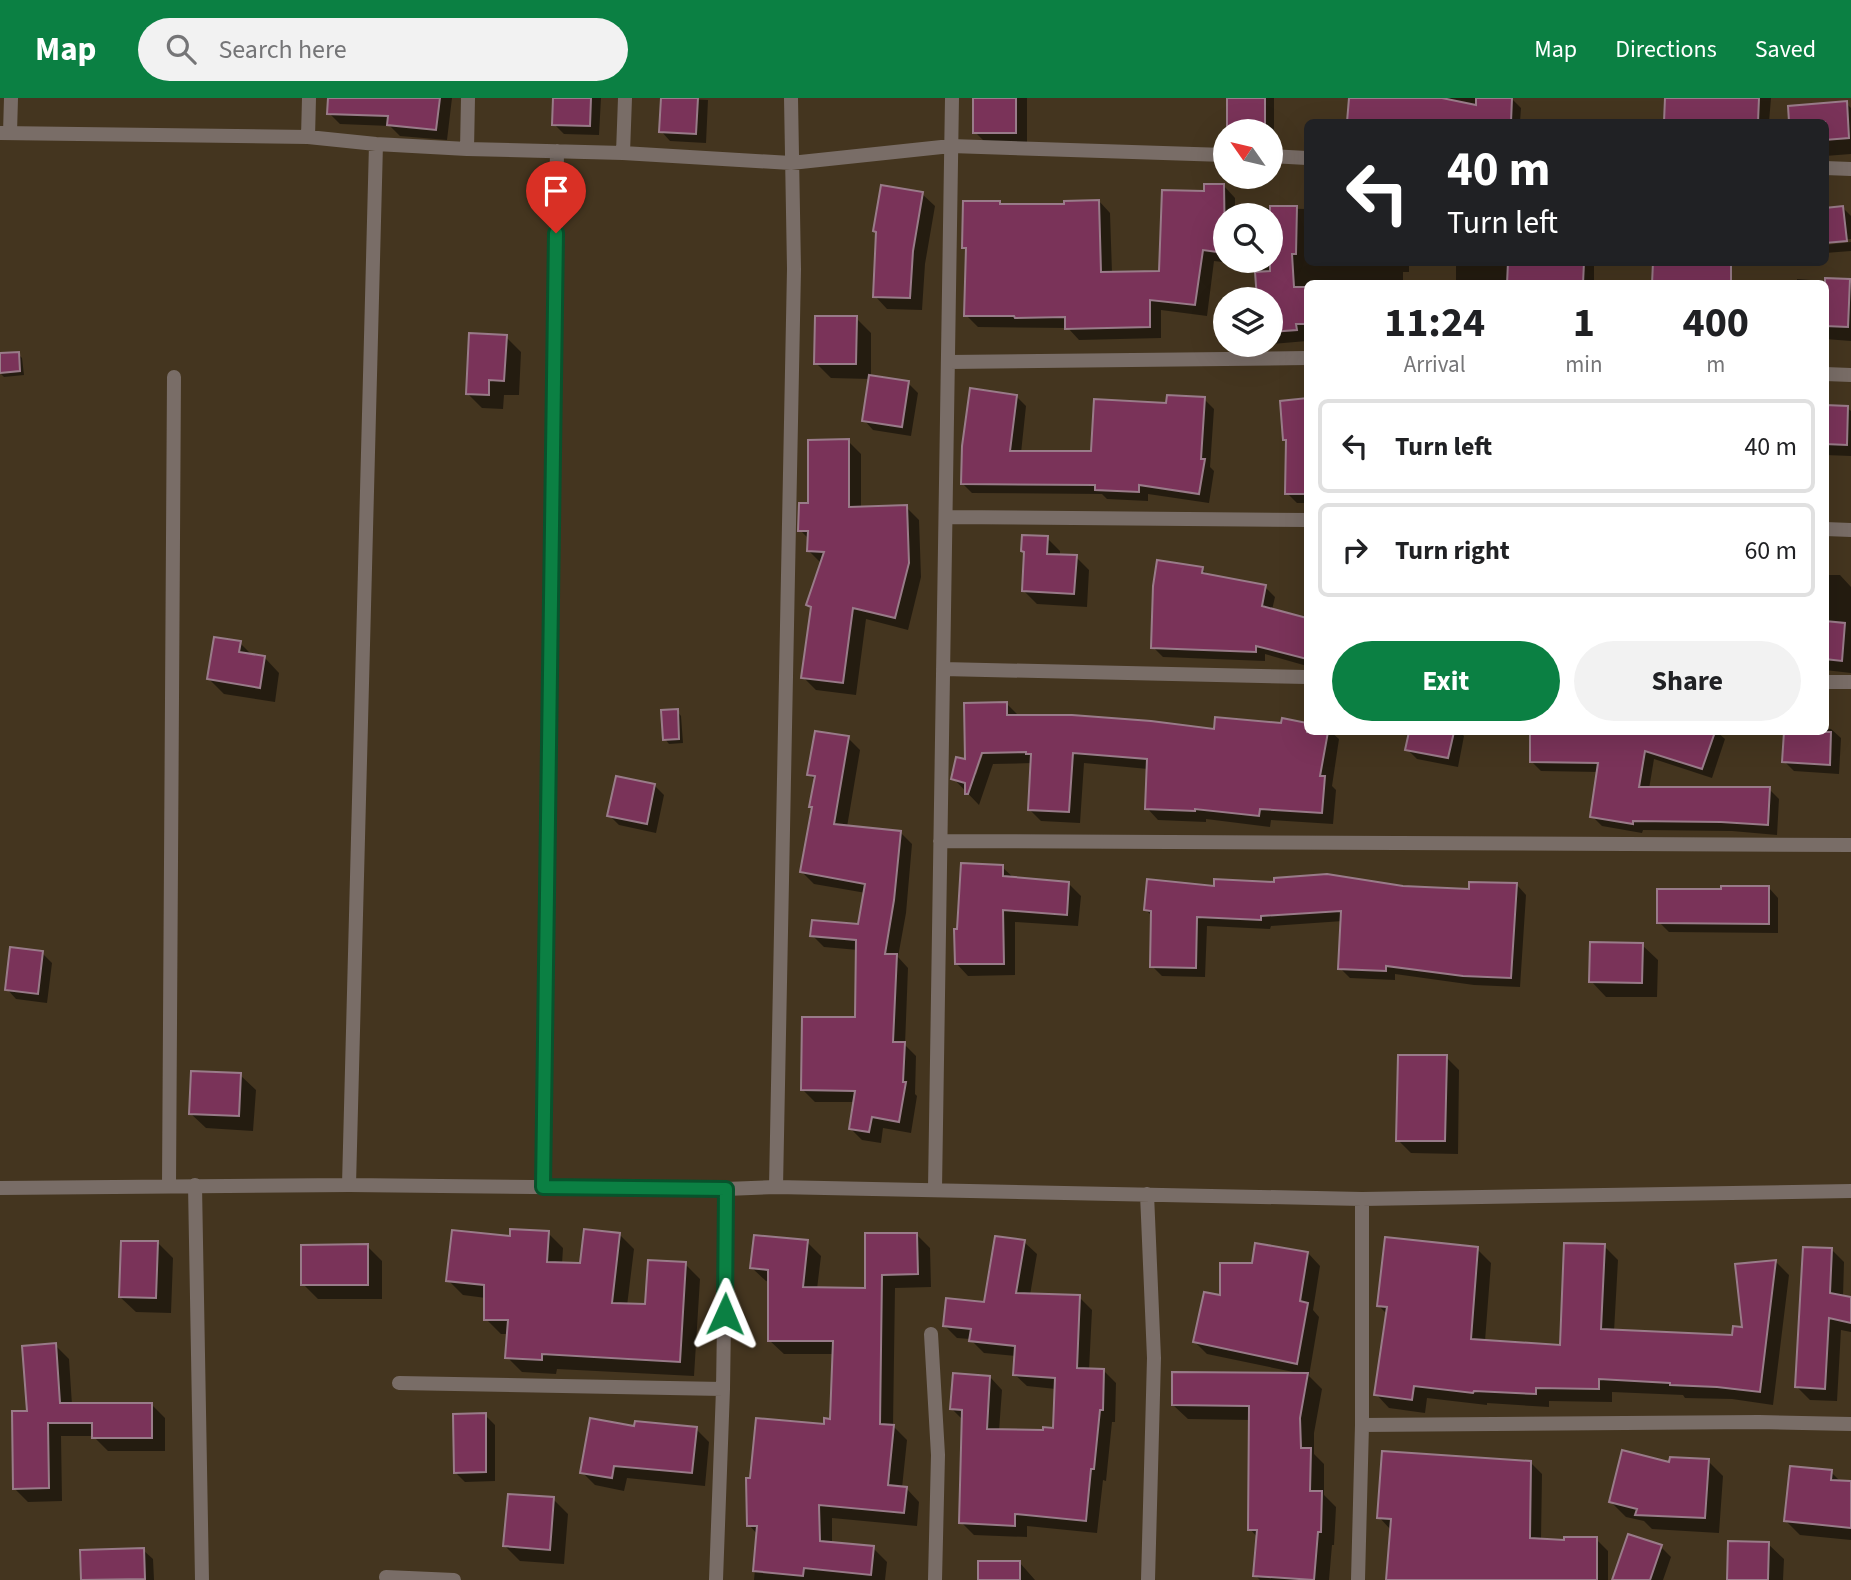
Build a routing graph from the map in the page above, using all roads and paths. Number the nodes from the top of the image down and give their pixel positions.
1 (11, 98) edge
2 (309, 98) edge
3 (468, 98) edge
4 (625, 98) edge
5 (790, 98) edge
6 (952, 98) edge
7 (5, 133) edge
8 (308, 137) junction
9 (376, 144) junction
10 (951, 146) junction
11 (467, 149) junction
12 (557, 151) junction
13 (623, 153) junction
14 (1213, 155) edge
15 (1283, 157) edge
16 (1304, 158) edge
17 (791, 163) junction
18 (1829, 168) edge
19 (1851, 169) edge
20 (1304, 358) edge
21 (949, 362) junction
22 (1829, 374) edge
23 (1851, 375) edge
24 (174, 377) dead end
25 (946, 517) junction
26 (1304, 520) edge
27 (1829, 529) edge
28 (1851, 530) edge
29 (943, 669) junction
30 (1304, 677) edge
31 (1829, 682) edge
32 (1851, 682) edge
33 (940, 841) junction
34 (1851, 845) edge
35 (169, 1185) junction
36 (195, 1185) junction
37 (349, 1185) junction
38 (543, 1187) junction
39 (776, 1187) junction
40 (0, 1188) edge
41 (726, 1189) junction
42 (935, 1189) junction
43 (1851, 1191) edge
44 (1147, 1194) junction
45 (1362, 1199) junction
46 (931, 1334) dead end
47 (399, 1383) dead end
48 (723, 1389) junction
49 (1851, 1424) edge
50 (1362, 1425) junction
51 (386, 1577) dead end
52 (202, 1580) edge
53 (454, 1580) edge
54 (716, 1580) edge
55 (935, 1580) edge
56 (1148, 1580) edge
57 (1358, 1580) edge

1 - 7 street
2 - 8 street
3 - 11 street
4 - 13 street
5 - 17 street
6 - 10 street
7 - 8 street
8 - 9 street
9 - 11 street
9 - 37 street
10 - 14 street
10 - 17 street
10 - 21 street
11 - 12 street
12 - 13 street
12 - 38 street
13 - 17 street
15 - 16 street
17 - 39 street
18 - 19 street
20 - 21 street
21 - 25 street
22 - 23 street
24 - 35 street
25 - 26 street
25 - 29 street
27 - 28 street
29 - 30 street
29 - 33 street
31 - 32 street
33 - 34 street
33 - 42 street
35 - 36 street
35 - 40 street
36 - 37 street
36 - 52 street
37 - 38 street
38 - 41 street
39 - 41 street
39 - 42 street
41 - 48 street
42 - 44 street
43 - 45 street
44 - 45 street
44 - 56 street
45 - 50 street
46 - 55 street
47 - 48 street
48 - 54 street
49 - 50 street
50 - 57 street
51 - 53 street

